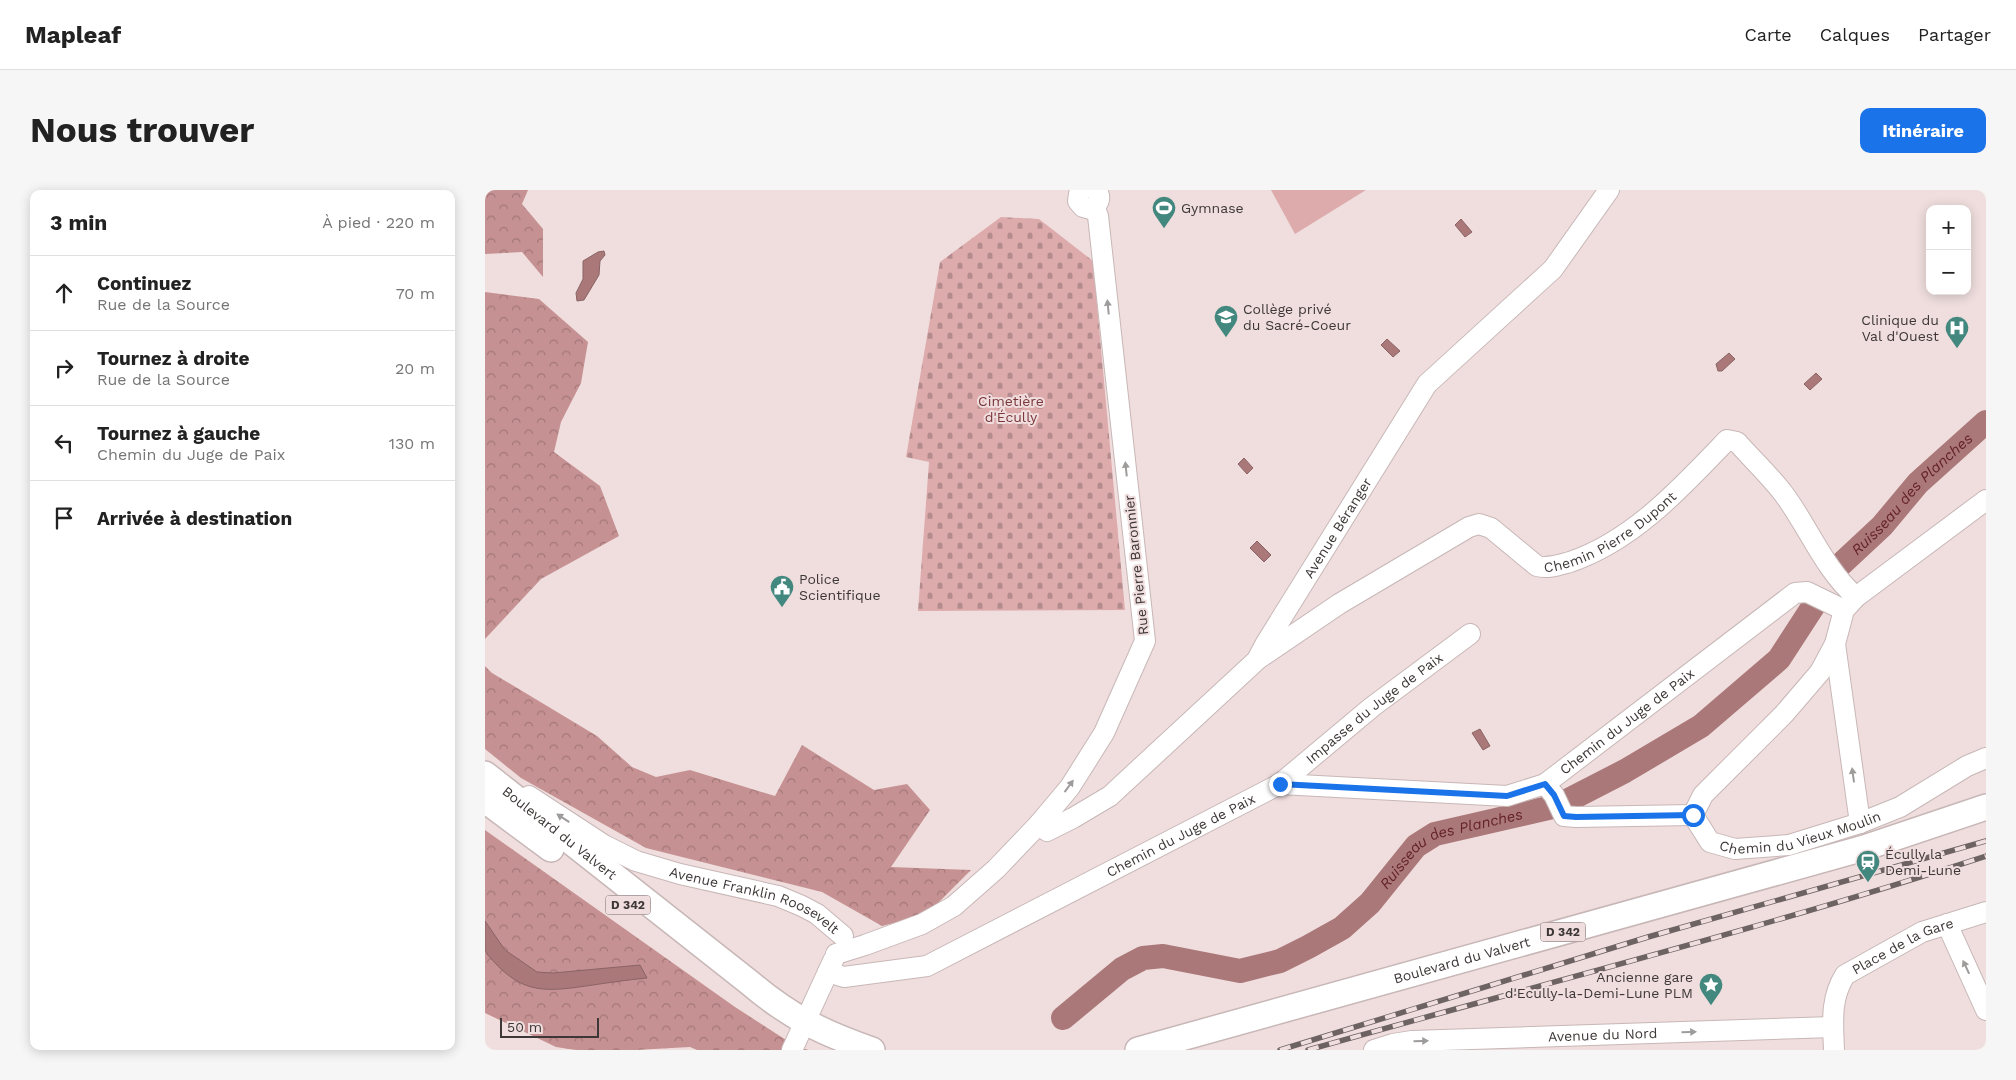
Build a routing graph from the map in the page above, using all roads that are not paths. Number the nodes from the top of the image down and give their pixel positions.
1 (1609, 190) edge
2 (1085, 194) edge
3 (1986, 500) edge
4 (1846, 600) junction
5 (1470, 634) dead end
6 (1835, 644) junction
7 (1257, 660) junction
8 (1986, 758) edge
9 (1280, 784) junction
10 (490, 787) edge
11 (1549, 789) junction
12 (1986, 807) edge
13 (1693, 815) junction
14 (1039, 824) junction
15 (1860, 824) junction
16 (543, 843) junction
17 (572, 844) junction
18 (604, 845) junction
19 (1986, 912) edge
20 (1947, 924) junction
21 (836, 954) junction
22 (775, 1004) junction
23 (1986, 1010) edge
24 (804, 1022) junction
25 (1833, 1026) junction
26 (792, 1050) edge
27 (872, 1050) edge
28 (1137, 1050) edge
29 (1374, 1050) edge
30 (1834, 1050) edge

1 - 7 street, Avenue Béranger
14 -> 2 street, Rue Pierre Baronnier
3 - 4 street
4 - 6 street
4 - 7 street, Chemin Pierre Dupont
4 - 11 street, Chemin du Juge de Paix
5 - 9 street, Impasse du Juge de Paix
6 - 13 street
15 -> 6 street
7 - 14 street, Avenue Béranger
8 - 15 street, Chemin du Vieux Moulin
9 - 11 street, Chemin du Juge de Paix
9 - 21 street, Chemin du Juge de Paix
10 - 16 main road, Boulevard du Valvert / D 342
10 - 17 main road, Boulevard du Valvert / D 342
18 -> 10 street, Avenue Franklin Roosevelt
11 - 13 street
12 - 28 main road, Boulevard du Valvert / D 342
13 - 15 street, Chemin du Vieux Moulin
14 - 21 street, Rue Pierre Baronnier
16 - 17 street, Avenue Franklin Roosevelt
16 - 22 main road, Boulevard du Valvert / D 342
17 - 18 street, Avenue Franklin Roosevelt
17 - 22 main road, Boulevard du Valvert / D 342
18 - 21 street, Avenue Franklin Roosevelt
19 - 20 street, Place de la Gare
23 -> 20 street
20 - 25 street, Place de la Gare
21 - 24 street
22 - 24 main road, Boulevard du Valvert / D 342
24 - 26 street
24 - 27 main road, Boulevard du Valvert / D 342
29 -> 25 street, Avenue du Nord
25 - 30 street, Place de la Gare

